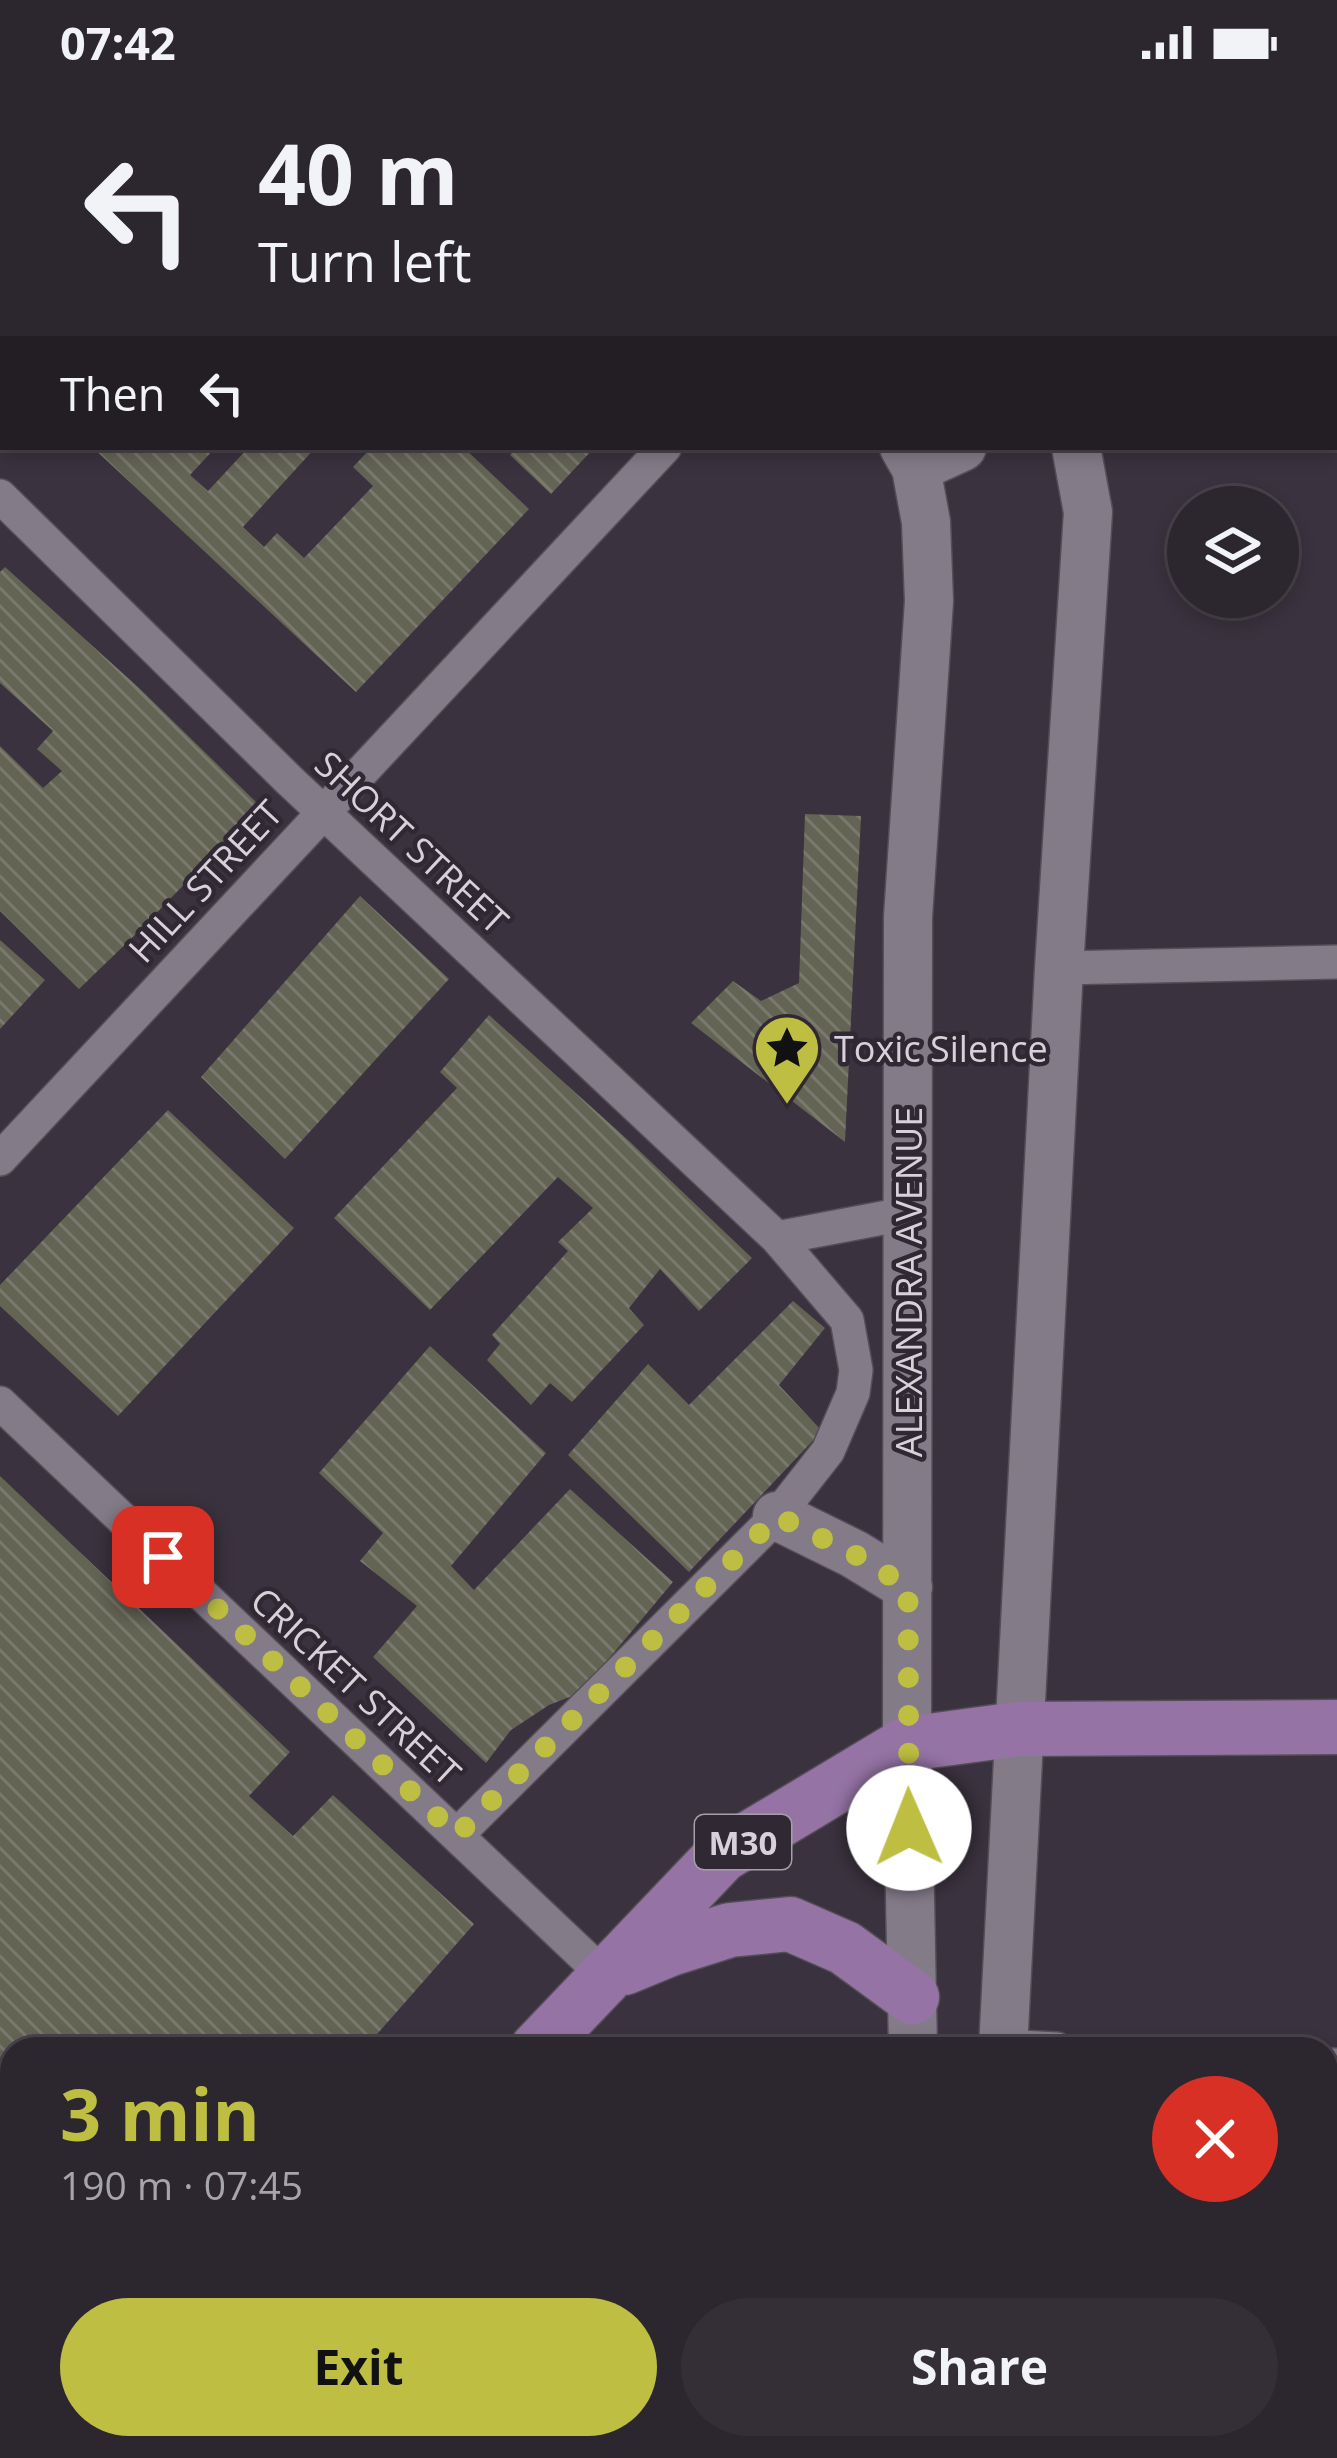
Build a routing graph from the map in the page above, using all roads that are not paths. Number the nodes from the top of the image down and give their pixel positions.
1 (662, 450) edge
2 (946, 450) edge
3 (1077, 450) edge
4 (910, 457) edge
5 (0, 496) edge
6 (324, 812) junction
7 (1337, 962) edge
8 (1059, 968) junction
9 (0, 1159) edge
10 (909, 1214) junction
11 (777, 1238) junction
12 (0, 1403) edge
13 (777, 1516) junction
14 (908, 1587) junction
15 (1337, 1727) edge
16 (1018, 1729) junction
17 (907, 1744) junction
18 (457, 1835) junction
19 (605, 1976) junction
20 (912, 2023) edge
21 (548, 2037) edge
22 (1004, 2037) edge

1 - 6 street, HILL STREET
2 - 4 main road
3 - 8 main road
4 - 10 main road, ALEXANDRA AVENUE
5 - 6 street, SHORT STREET
6 - 9 street, HILL STREET
6 - 11 street, SHORT STREET
7 - 8 street
8 - 16 main road
10 - 11 street
10 - 14 main road, ALEXANDRA AVENUE
11 - 13 street, SHORT STREET
12 - 18 street, CRICKET STREET
13 - 14 main road
13 - 18 street
14 - 17 main road, ALEXANDRA AVENUE
15 - 16 main road, M30
16 - 17 main road, M30
16 - 22 main road
17 - 19 main road, M30
17 - 20 main road, ALEXANDRA AVENUE
18 - 19 street, CRICKET STREET
19 - 20 main road
19 - 21 main road, M30

